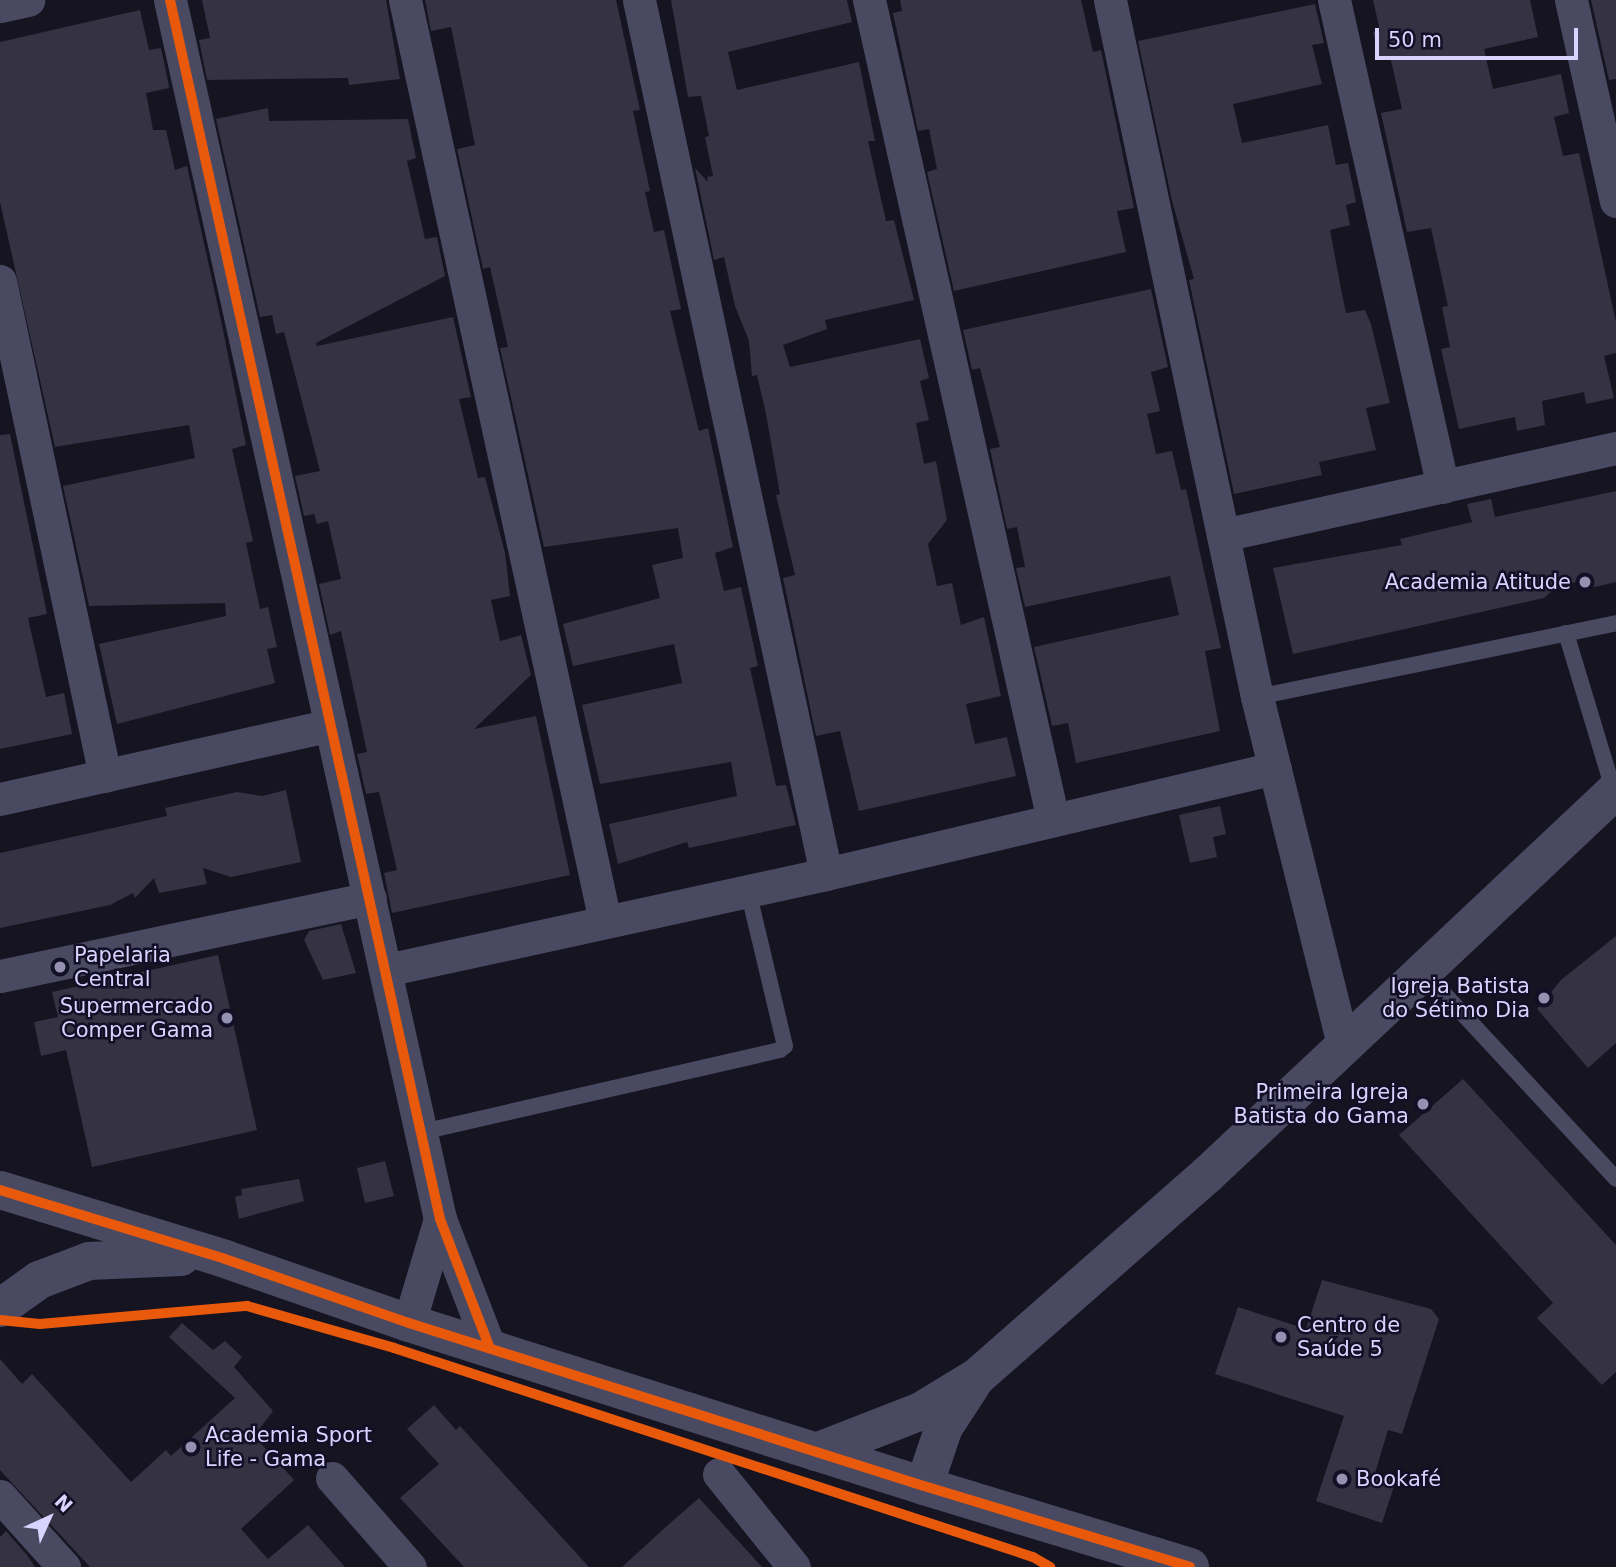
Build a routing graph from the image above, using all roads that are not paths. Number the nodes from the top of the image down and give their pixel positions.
1 (28, 0) edge
2 (170, 0) edge
3 (405, 0) edge
4 (639, 0) edge
5 (869, 0) edge
6 (1110, 0) edge
7 (1334, 0) edge
8 (1571, 0) edge
9 (0, 6) edge
10 (1616, 201) edge
11 (0, 281) edge
12 (1616, 448) edge
13 (1443, 487) junction
14 (1223, 534) junction
15 (1616, 623) edge
16 (1566, 633) junction
17 (1257, 697) junction
18 (331, 725) junction
19 (1275, 768) junction
20 (106, 776) junction
21 (1615, 792) edge
22 (0, 799) edge
23 (1053, 820) junction
24 (826, 874) junction
25 (748, 891) junction
26 (370, 898) junction
27 (605, 922) junction
28 (386, 970) junction
29 (1423, 971) junction
30 (0, 976) edge
31 (1343, 1045) junction
32 (422, 1132) junction
33 (1616, 1179) edge
34 (0, 1190) edge
35 (440, 1219) junction
36 (225, 1259) junction
37 (0, 1308) edge
38 (409, 1323) junction
39 (489, 1346) junction
40 (977, 1377) junction
41 (816, 1452) junction
42 (719, 1474) dead end
43 (332, 1478) dead end
44 (924, 1486) junction
45 (1, 1500) edge
46 (64, 1567) edge
47 (410, 1567) edge
48 (793, 1567) edge
49 (1190, 1567) edge

1 - 9 street
2 - 18 street
3 - 27 street
4 - 24 street
5 - 23 street
6 - 14 street
7 - 13 street
8 - 10 street
11 - 20 street
12 - 13 street
13 - 14 street
14 - 17 street
15 - 16 lane
16 - 17 lane
16 - 21 lane
17 - 19 street
18 - 20 street
18 - 26 street
19 - 23 street
19 - 31 street
20 - 22 street
21 - 29 street
23 - 24 street
24 - 25 street
25 - 27 street
25 - 32 lane
26 - 28 street
26 - 30 street
27 - 28 street
28 - 32 street
29 - 31 street
29 - 33 lane
31 - 40 street
32 - 35 street
34 - 36 street
35 - 38 street
35 - 39 street
36 - 37 street
36 - 38 street
38 - 39 street
39 - 41 street
40 - 41 street
40 - 44 street
41 - 44 street
42 - 48 street
43 - 47 street
44 - 49 street
45 - 46 street

